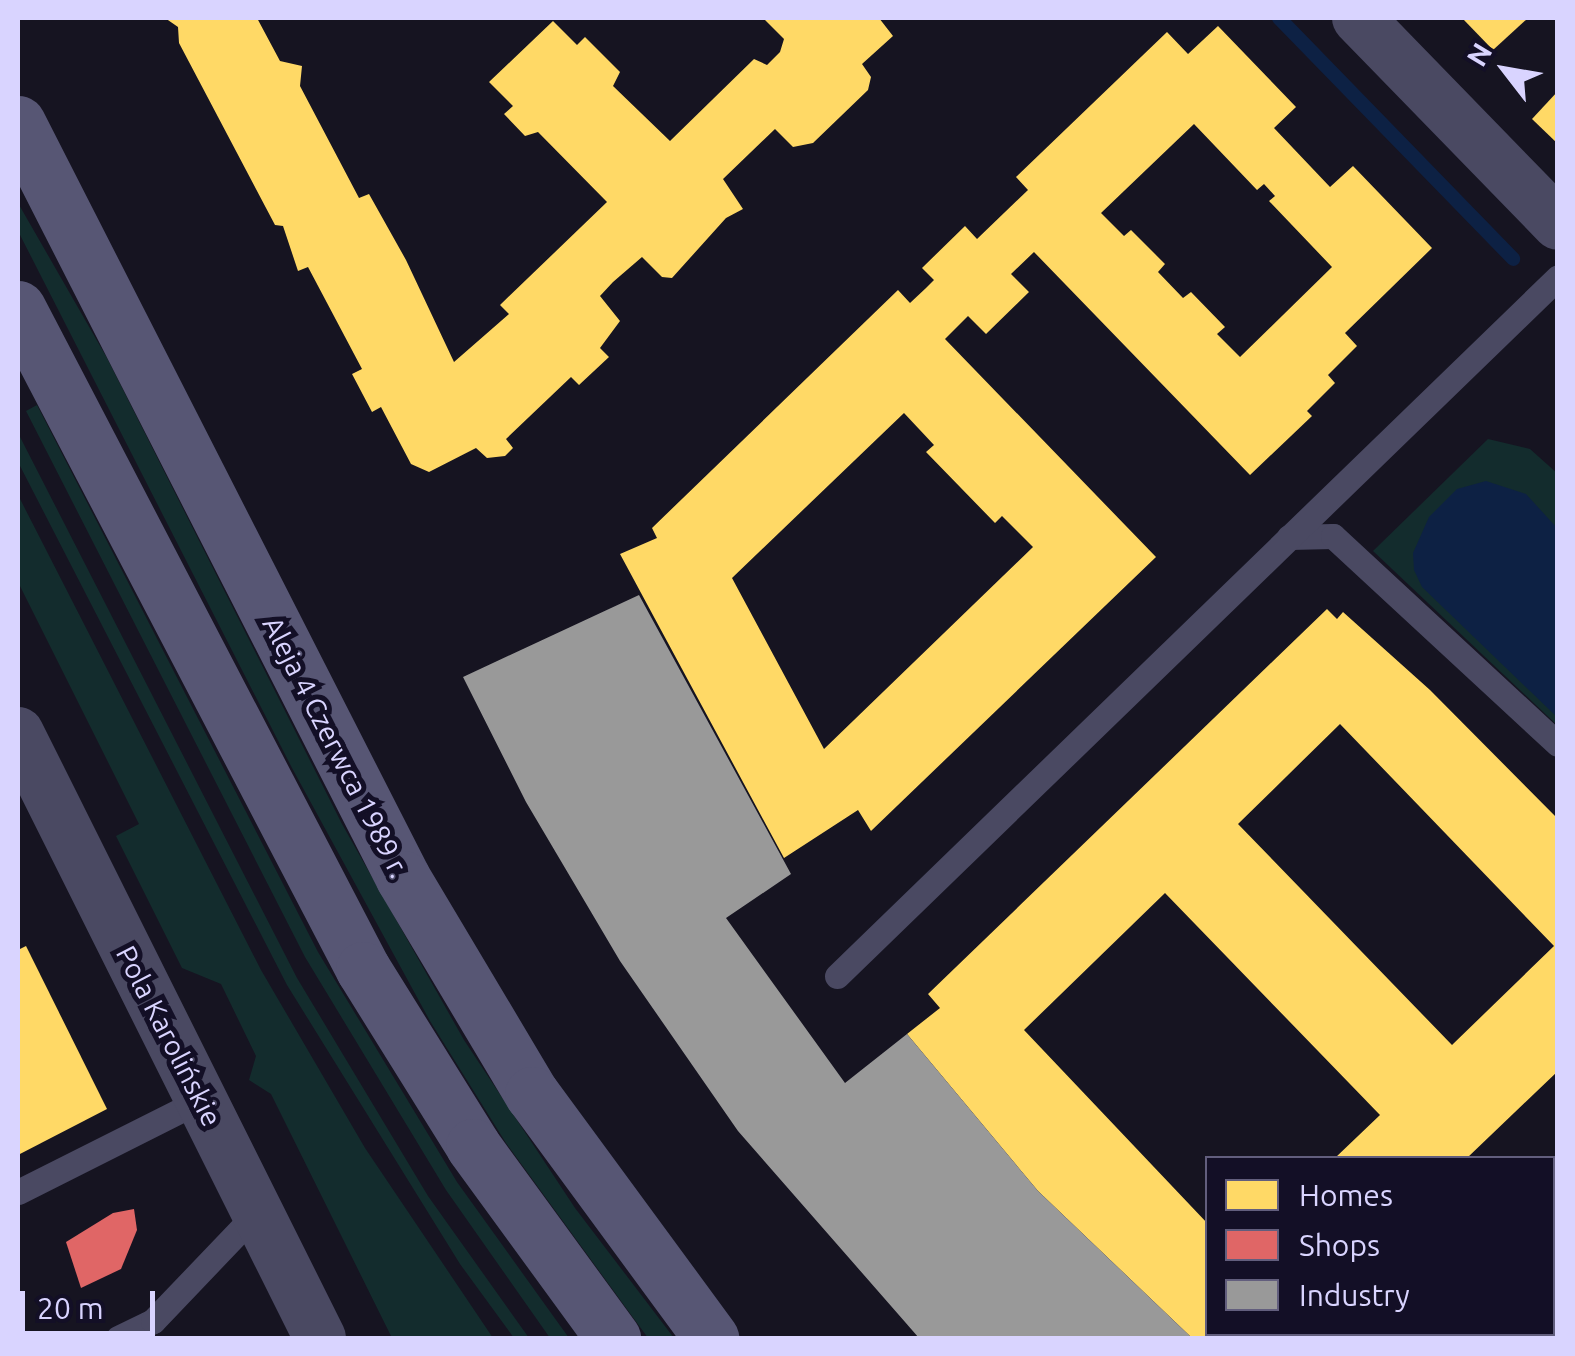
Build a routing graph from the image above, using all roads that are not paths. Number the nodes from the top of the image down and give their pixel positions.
1 (1358, 18) edge
2 (18, 123) edge
3 (1558, 224) edge
4 (1558, 277) edge
5 (18, 308) edge
6 (1290, 537) junction
7 (18, 733) edge
8 (1558, 744) edge
9 (837, 976) dead end
10 (201, 1100) junction
11 (18, 1192) edge
12 (257, 1212) junction
13 (118, 1338) edge
14 (320, 1338) edge
15 (614, 1338) edge
16 (712, 1338) edge

1 - 3 street
2 - 16 main road, Aleja 4 Czerwca 1989 r.
4 - 6 lane
5 - 15 main road
6 - 8 lane
6 - 9 lane
7 - 10 street, Pola Karolińskie
10 - 11 lane
10 - 12 street, Pola Karolińskie
12 - 13 lane
12 - 14 street, Pola Karolińskie

